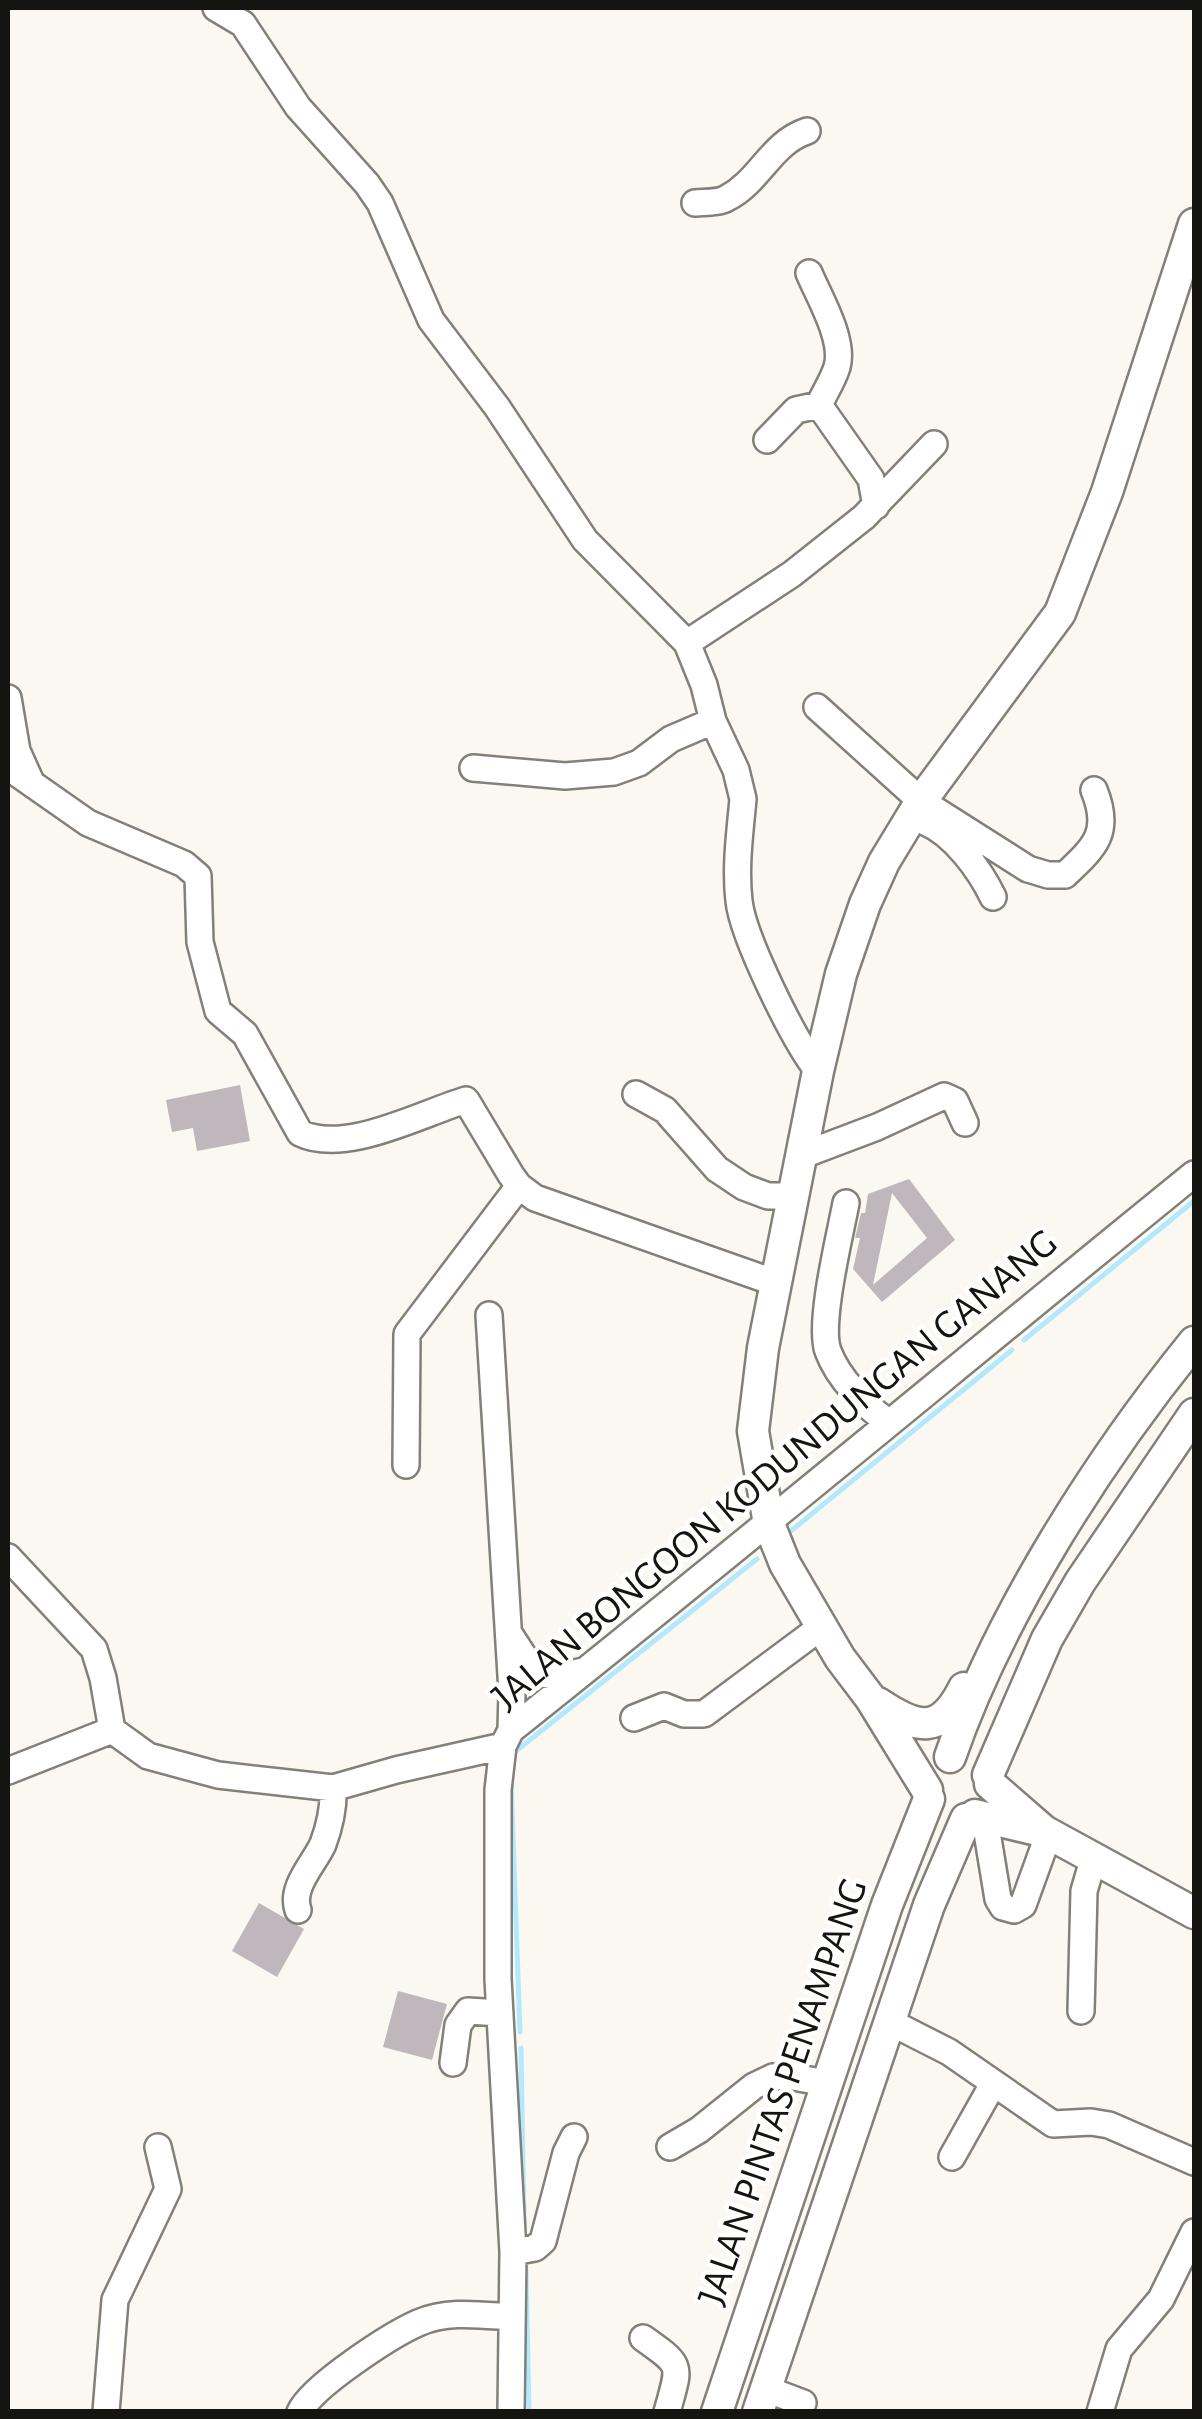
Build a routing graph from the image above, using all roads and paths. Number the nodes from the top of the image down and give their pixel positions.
1 (216, 8) edge
2 (807, 131) dead end
3 (695, 202) dead end
4 (1194, 224) edge
5 (808, 273) dead end
6 (819, 404) junction
7 (767, 440) dead end
8 (934, 444) dead end
9 (876, 506) junction
10 (687, 643) junction
11 (8, 698) edge
12 (817, 707) dead end
13 (712, 721) junction
14 (8, 766) edge
15 (473, 768) dead end
16 (31, 782) junction
17 (1094, 790) dead end
18 (916, 810) junction
19 (993, 897) dead end
20 (818, 1071) junction
21 (636, 1094) dead end
22 (965, 1124) dead end
23 (803, 1155) junction
24 (1194, 1174) edge
25 (519, 1186) junction
26 (794, 1196) junction
27 (846, 1203) dead end
28 (776, 1282) junction
29 (489, 1315) dead end
30 (1194, 1342) edge
31 (1194, 1414) edge
32 (888, 1422) junction
33 (406, 1466) dead end
34 (769, 1524) junction
35 (8, 1558) edge
36 (1029, 1589) junction
37 (822, 1627) junction
38 (508, 1630) junction
39 (585, 1671) junction
40 (871, 1698) junction
41 (634, 1718) dead end
42 (112, 1730) junction
43 (507, 1738) junction
44 (950, 1757) junction
45 (8, 1771) edge
46 (989, 1779) junction
47 (333, 1788) junction
48 (928, 1795) junction
49 (975, 1818) junction
50 (1046, 1832) junction
51 (1094, 1857) junction
52 (298, 1910) dead end
53 (1194, 1913) edge
54 (1081, 2011) dead end
55 (500, 2012) junction
56 (890, 2022) junction
57 (453, 2063) dead end
58 (826, 2083) junction
59 (993, 2084) junction
60 (574, 2137) dead end
61 (158, 2147) dead end
62 (670, 2147) dead end
63 (952, 2157) dead end
64 (1194, 2162) edge
65 (1194, 2232) edge
66 (513, 2252) junction
67 (511, 2317) junction
68 (643, 2338) dead end
69 (762, 2400) edge
70 (803, 2403) dead end
71 (106, 2412) edge
72 (300, 2412) edge
73 (511, 2412) edge
74 (668, 2412) edge
75 (717, 2412) edge
76 (1100, 2412) edge

1 - 10 street
2 - 3 street
4 - 18 main road
5 - 6 street
6 - 7 street
6 - 9 street
8 - 9 street
9 - 10 street
10 - 13 street
11 - 16 street
12 - 18 street
13 - 15 street
13 - 20 street
14 - 16 street
16 - 25 street
17 - 18 street
18 - 19 street
18 - 20 main road
20 - 23 main road
21 - 26 street
22 - 23 street
23 - 26 main road
24 - 32 street, JALAN BONGOON KODUNDUNGAN GANANG
25 - 28 street
25 - 33 street
26 - 28 main road
27 - 32 street
28 - 34 main road
29 - 38 street
30 - 36 main road
31 - 46 main road
32 - 34 street, JALAN BONGOON KODUNDUNGAN GANANG
34 - 37 main road
34 - 39 street, JALAN BONGOON KODUNDUNGAN GANANG
35 - 42 street
36 - 40 main road
36 - 44 main road
37 - 40 main road
37 - 41 street
38 - 39 street
38 - 43 street
39 - 43 street, JALAN BONGOON KODUNDUNGAN GANANG
40 - 48 main road
42 - 45 street
42 - 47 street
43 - 47 street
43 - 55 street, JALAN BONGOON KODUNDUNGAN GANANG
44 - 46 main road
44 - 48 main road
46 - 49 main road
46 - 50 main road
47 - 52 street
48 - 49 main road
48 - 58 main road, JALAN PINTAS PENAMPANG
49 - 50 main road
49 - 50 street
49 - 56 main road, JALAN PINTAS PENAMPANG
50 - 51 main road
51 - 53 main road
51 - 54 street
55 - 57 street
55 - 66 street, JALAN BONGOON KODUNDUNGAN GANANG
56 - 59 street
56 - 69 main road, JALAN PINTAS PENAMPANG
58 - 62 street
58 - 75 main road, JALAN PINTAS PENAMPANG
59 - 63 street
59 - 64 street
60 - 66 street
61 - 71 street
65 - 76 street
66 - 67 street, JALAN BONGOON KODUNDUNGAN GANANG
67 - 72 street
67 - 73 street, JALAN BONGOON KODUNDUNGAN GANANG
68 - 74 street
69 - 70 street

